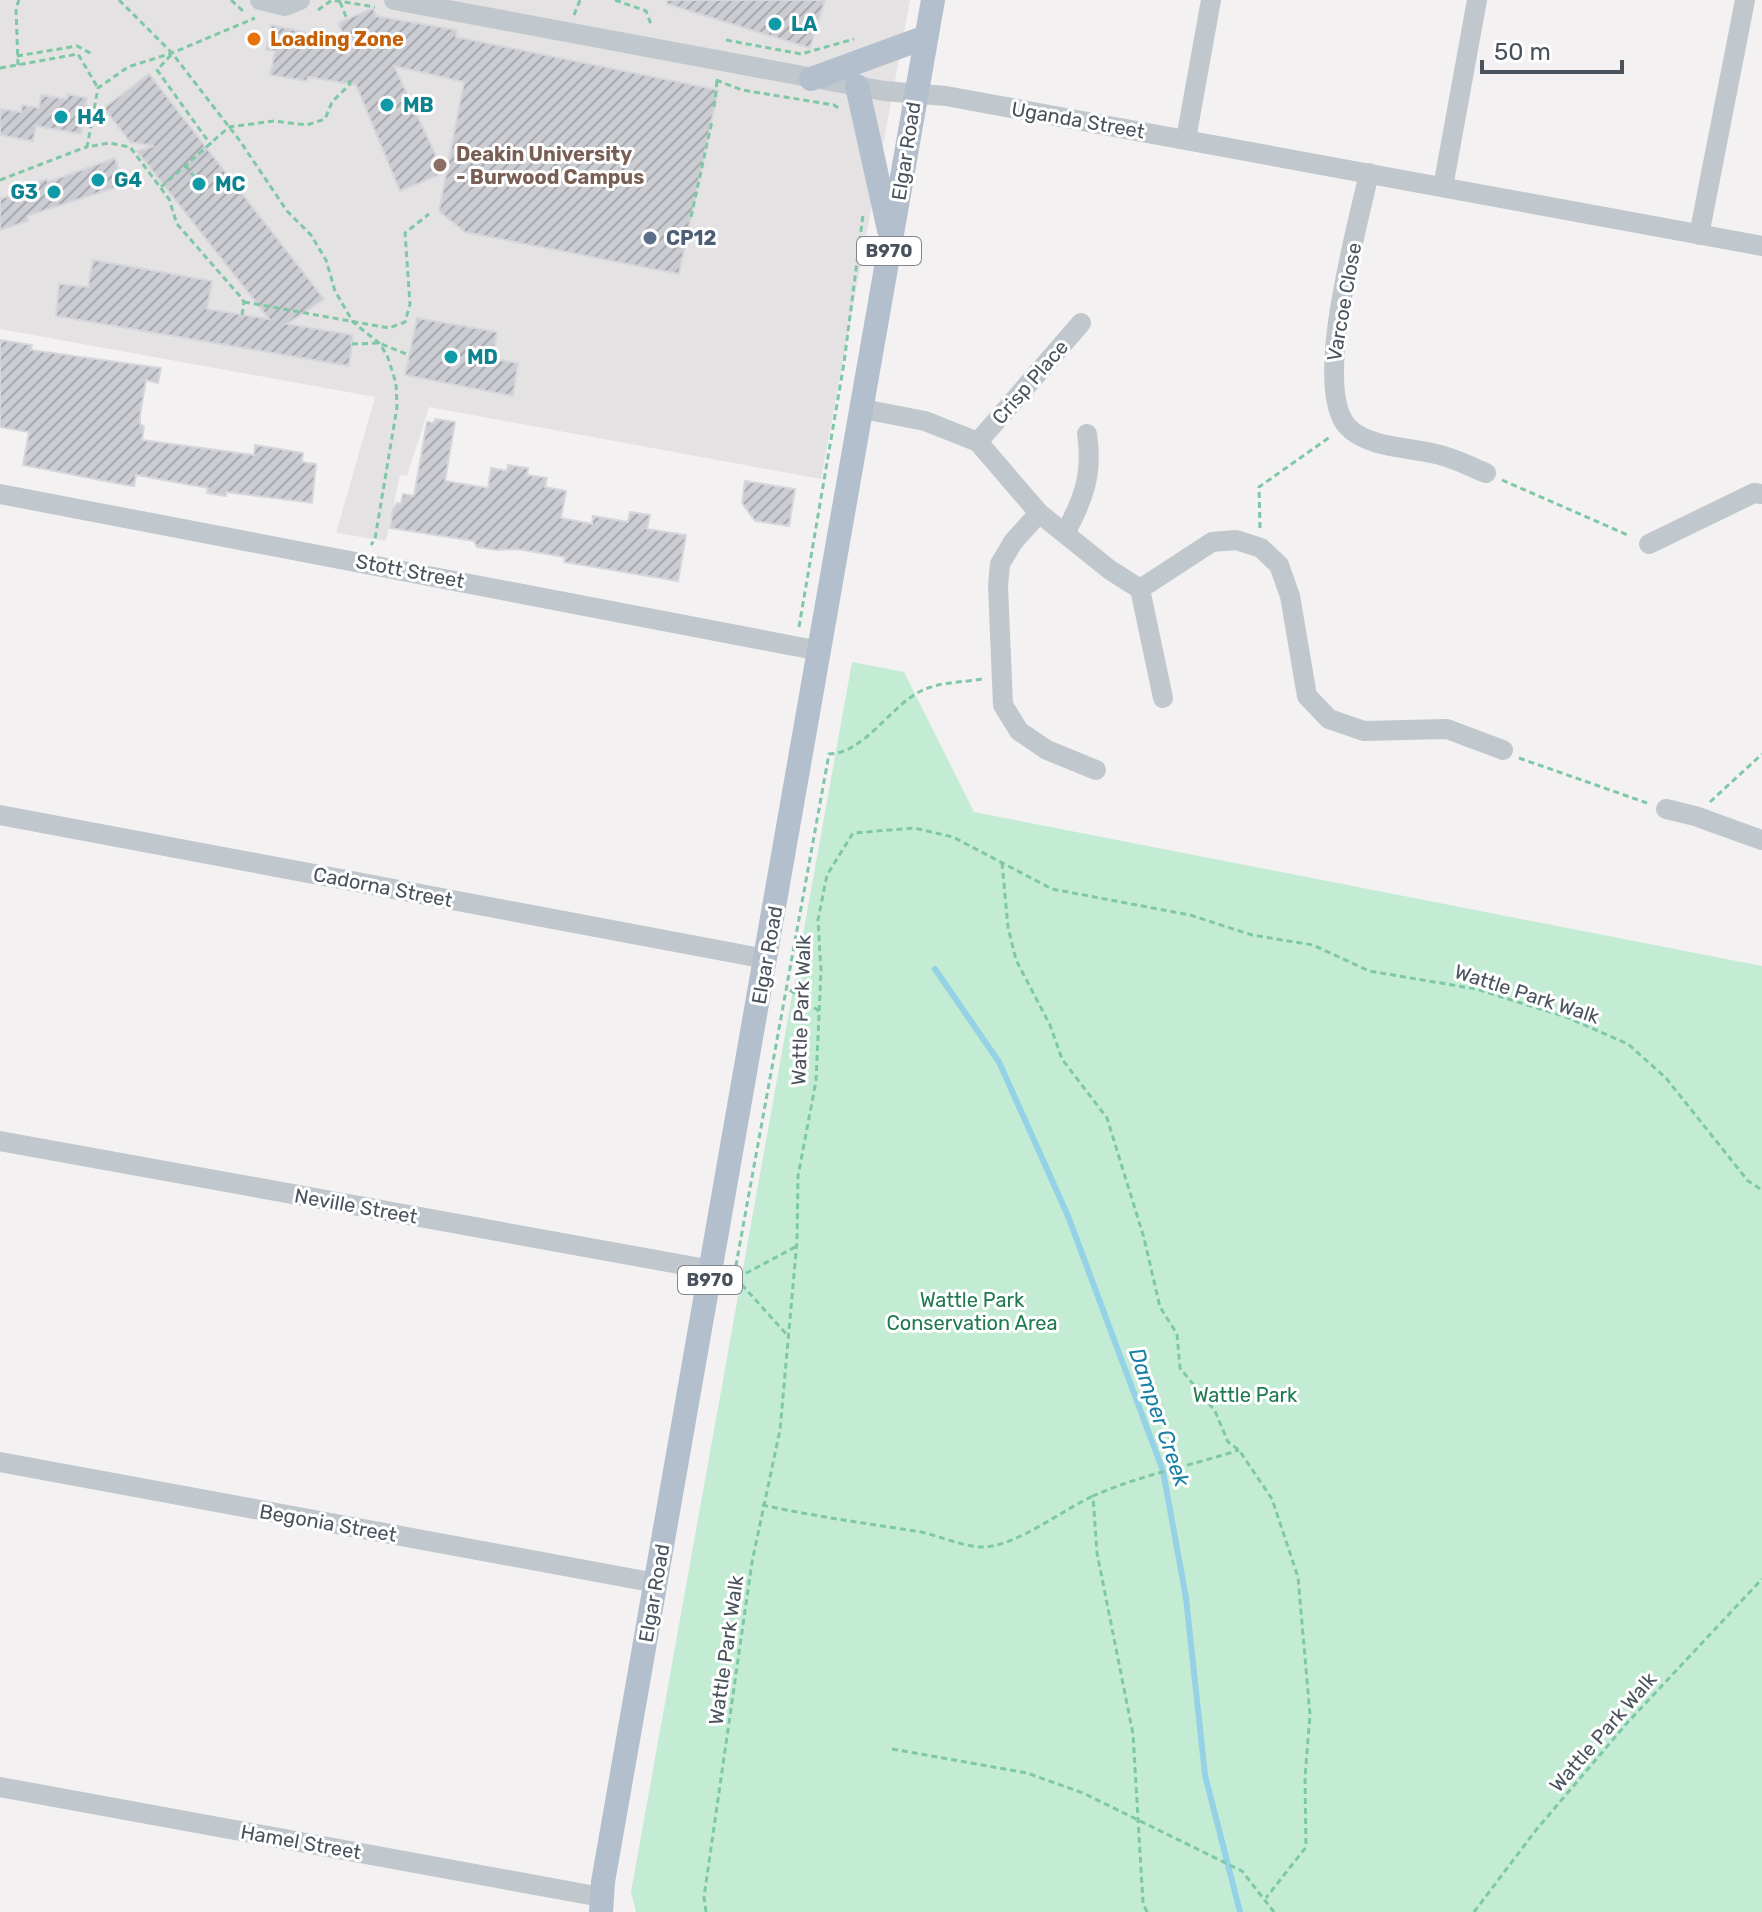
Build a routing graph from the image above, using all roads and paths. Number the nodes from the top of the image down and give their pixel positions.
1 (19, 0) edge
2 (119, 0) edge
3 (300, 0) edge
4 (394, 0) edge
5 (615, 0) edge
6 (933, 0) edge
7 (1211, 0) edge
8 (1477, 0) edge
9 (1745, 0) edge
10 (340, 2) dead end
11 (259, 8) edge
12 (347, 19) dead end
13 (662, 32) dead end
14 (866, 37) dead end
15 (926, 37) junction
16 (726, 39) dead end
17 (172, 53) junction
18 (92, 54) dead end
19 (17, 56) junction
20 (18, 65) junction
21 (0, 68) edge
22 (347, 78) dead end
23 (811, 79) junction
24 (857, 86) junction
25 (98, 88) junction
26 (916, 94) junction
27 (714, 107) dead end
28 (844, 112) dead end
29 (712, 121) dead end
30 (229, 127) junction
31 (1186, 139) junction
32 (211, 145) junction
33 (87, 147) junction
34 (185, 165) junction
35 (1369, 173) junction
36 (196, 179) dead end
37 (0, 180) edge
38 (161, 187) junction
39 (1443, 187) junction
40 (863, 208) dead end
41 (429, 214) dead end
42 (691, 217) dead end
43 (690, 225) dead end
44 (1699, 235) junction
45 (891, 240) junction
46 (685, 244) dead end
47 (1762, 246) edge
48 (244, 302) junction
49 (242, 315) dead end
50 (353, 322) junction
51 (1081, 323) dead end
52 (379, 343) junction
53 (352, 344) dead end
54 (409, 355) dead end
55 (863, 409) junction
56 (1347, 425) junction
57 (1087, 434) dead end
58 (978, 442) junction
59 (1486, 473) joint
60 (0, 494) edge
61 (1762, 494) edge
62 (1039, 513) junction
63 (1065, 533) junction
64 (1649, 544) joint
65 (1261, 548) junction
66 (359, 561) junction
67 (1140, 589) junction
68 (795, 646) junction
69 (820, 651) junction
70 (999, 677) junction
71 (1163, 698) dead end
72 (1503, 750) joint
73 (1762, 754) edge
74 (1096, 770) dead end
75 (1666, 809) joint
76 (0, 815) edge
77 (1695, 816) junction
78 (1762, 840) edge
79 (1002, 863) junction
80 (765, 965) junction
81 (788, 990) junction
82 (819, 1011) junction
83 (0, 1141) edge
84 (1762, 1190) edge
85 (797, 1246) junction
86 (728, 1275) junction
87 (788, 1336) junction
88 (1239, 1450) junction
89 (0, 1462) edge
90 (1093, 1496) junction
91 (762, 1505) junction
92 (1762, 1579) edge
93 (656, 1583) junction
94 (892, 1749) dead end
95 (0, 1787) edge
96 (1138, 1823) junction
97 (1266, 1898) junction
98 (601, 1908) edge
99 (706, 1912) edge
100 (1147, 1912) edge
101 (1274, 1912) edge
102 (1474, 1912) edge

1 - 19 path
2 - 17 path
3 - 11 street
4 - 23 street, Uganda Street
5 - 13 path
6 - 15 main road, Elgar Road / B970
7 - 31 street
8 - 39 street
9 - 44 street
10 - 12 path
11 - 17 path
14 - 16 path
15 - 23 main road
15 - 26 main road, Elgar Road / B970
17 - 25 path
17 - 30 path
17 - 32 path
18 - 19 path
19 - 20 path
20 - 21 path
20 - 25 path
22 - 30 path
23 - 24 street, Uganda Street
24 - 26 street, Uganda Street
24 - 45 main road
25 - 33 path
26 - 31 street, Uganda Street
26 - 45 main road, Elgar Road / B970
27 - 28 path
29 - 42 path
30 - 32 path
30 - 50 path
31 - 35 street, Uganda Street
32 - 34 path
33 - 37 path
33 - 38 path
34 - 36 path
34 - 38 path
35 - 39 street, Uganda Street
35 - 56 street, Varcoe Close
38 - 48 path
39 - 44 street, Uganda Street
40 - 68 path
41 - 50 path
43 - 46 path
44 - 47 street, Uganda Street
45 - 55 main road, Elgar Road / B970
48 - 49 path
48 - 50 path
50 - 52 path
51 - 58 street, Crisp Place
52 - 53 path
52 - 54 path
52 - 66 path
55 - 58 street
55 - 69 main road, Elgar Road / B970
56 - 59 street
56 - 65 path
57 - 63 street
58 - 62 street
59 - 64 path
60 - 66 street, Stott Street
61 - 64 street
62 - 63 street
62 - 70 street
63 - 67 street
65 - 67 street
65 - 72 street
66 - 68 street, Stott Street
67 - 71 street
68 - 69 street, Stott Street
69 - 80 main road, Elgar Road / B970
70 - 74 street
70 - 81 path
72 - 75 path
73 - 77 path
75 - 77 street
76 - 80 street, Cadorna Street
77 - 78 street
79 - 82 path, Wattle Park Walk
79 - 84 path, Wattle Park Walk
79 - 88 path
80 - 81 path
80 - 86 main road, Elgar Road / B970
81 - 82 path
81 - 86 path
82 - 85 path, Wattle Park Walk
83 - 86 street, Neville Street
85 - 86 path
85 - 87 path, Wattle Park Walk
86 - 87 path
86 - 93 main road, Elgar Road / B970
87 - 91 path, Wattle Park Walk
88 - 90 path
88 - 97 path
89 - 93 street, Begonia Street
90 - 91 path
90 - 96 path
91 - 99 path, Wattle Park Walk
92 - 102 path, Wattle Park Walk
93 - 98 main road, Elgar Road / B970
94 - 96 path
95 - 98 street, Hamel Street
96 - 97 path
96 - 100 path
97 - 101 path

